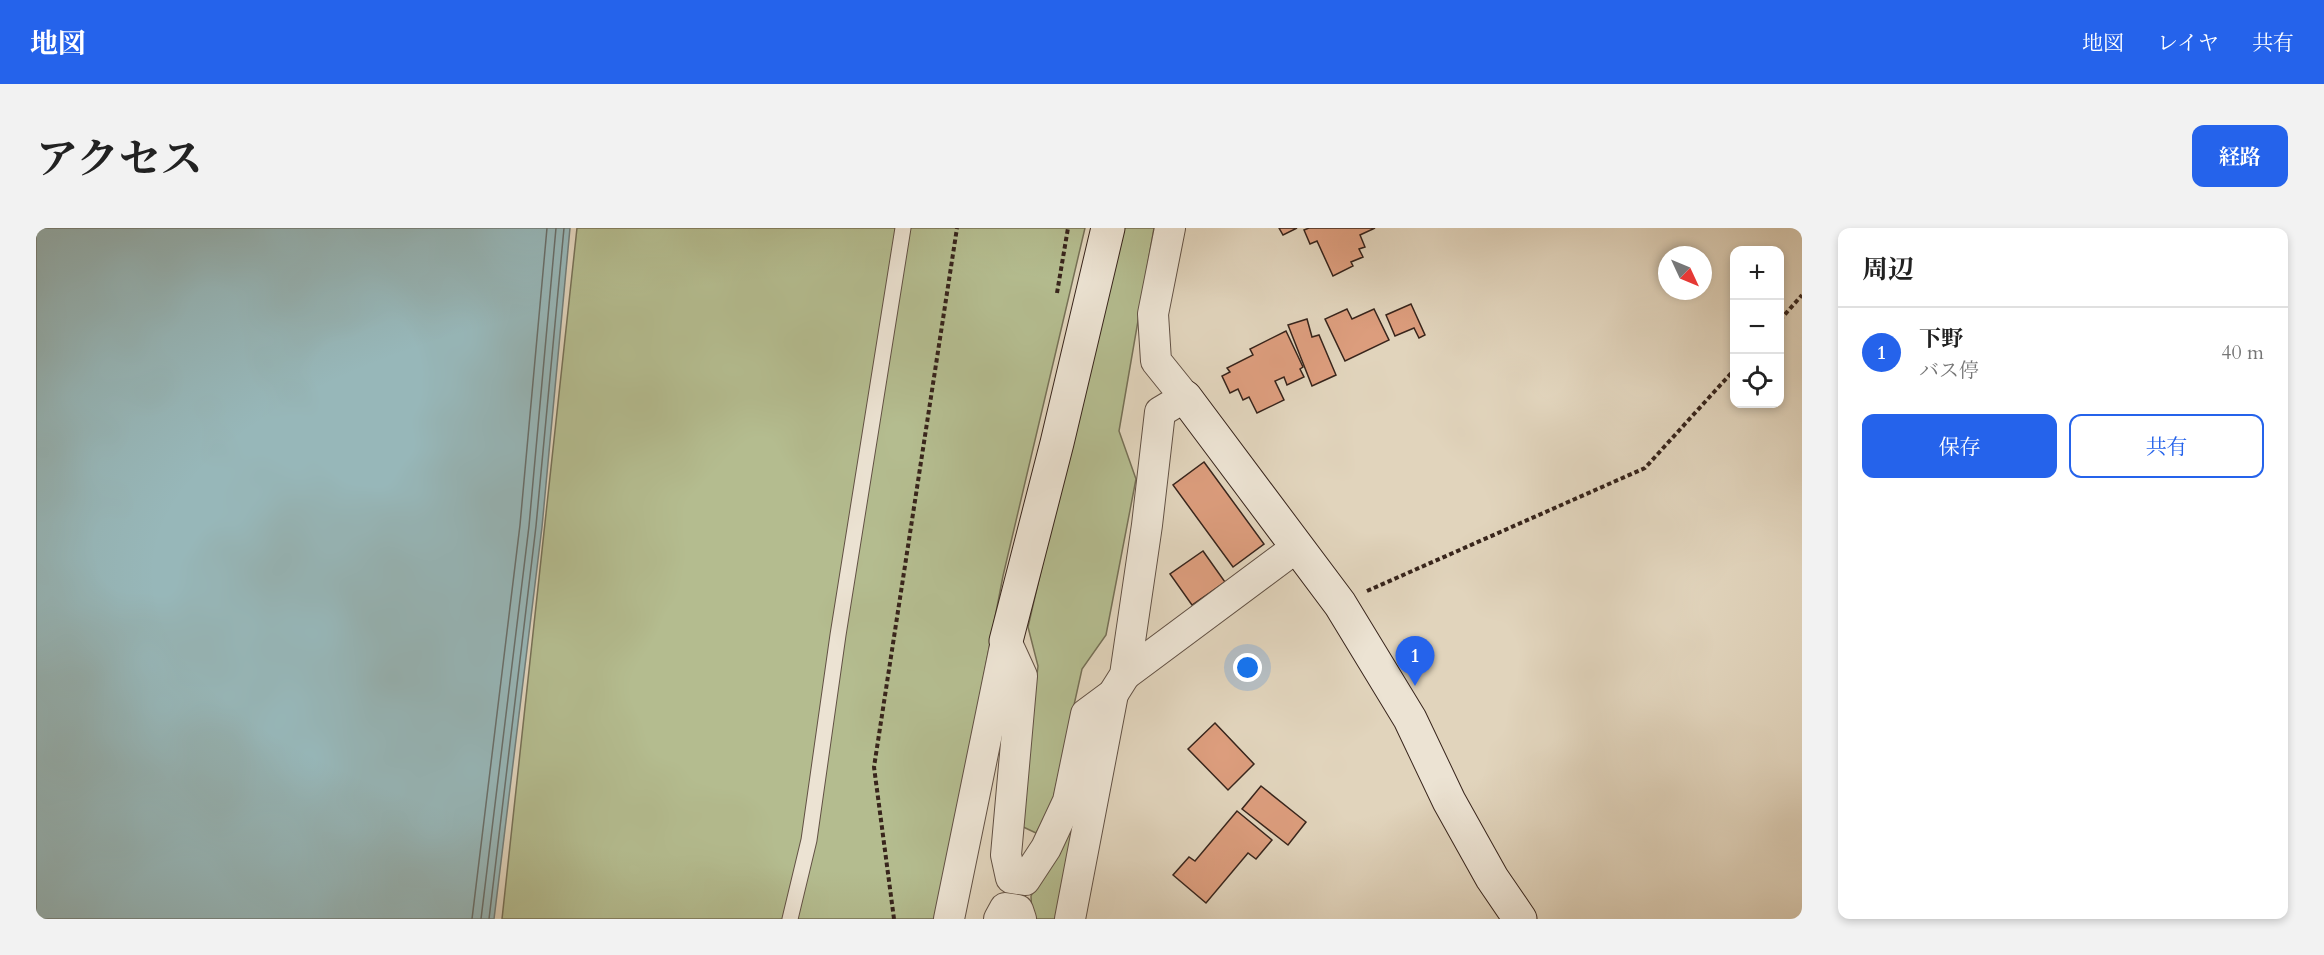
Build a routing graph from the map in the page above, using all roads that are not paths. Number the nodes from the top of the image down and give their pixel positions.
1 (903, 228) edge
2 (1108, 228) edge
3 (1170, 228) edge
4 (1185, 397) junction
5 (1297, 547) junction
6 (1006, 641) junction
7 (1119, 685) junction
8 (1018, 880) junction
9 (1011, 916) edge
10 (790, 919) edge
11 (949, 919) edge
12 (1070, 919) edge
13 (1520, 919) edge

1 - 10 lane
2 - 6 street
3 - 4 street
4 - 5 street
4 - 7 street
5 - 7 street
5 - 13 street
6 - 8 street
6 - 11 street
7 - 8 street
7 - 12 street
8 - 9 street

